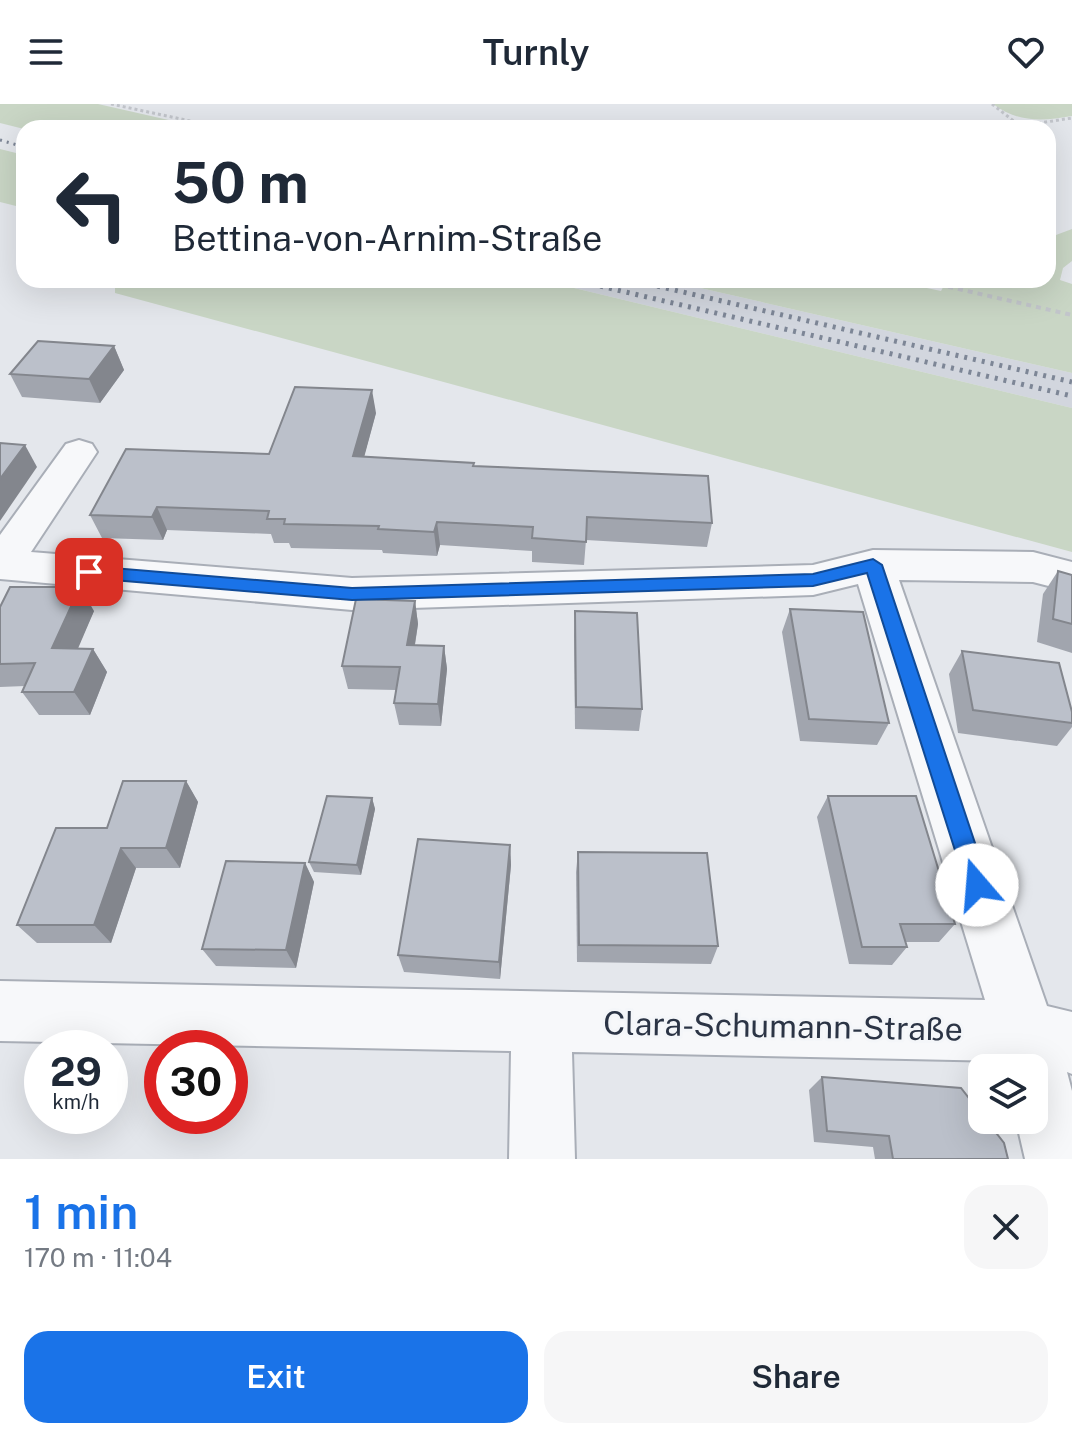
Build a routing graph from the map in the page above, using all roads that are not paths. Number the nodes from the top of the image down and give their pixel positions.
1 (79, 452) dead end
2 (1, 564) edge
3 (873, 565) junction
4 (1072, 577) edge
5 (0, 1011) edge
6 (541, 1022) junction
7 (1048, 1037) edge
8 (542, 1159) edge
9 (1058, 1159) edge

1 - 2 street
2 - 3 street
3 - 4 street
3 - 7 street
5 - 6 street, Clara-Schumann-Straße
6 - 7 street, Clara-Schumann-Straße
6 - 8 street
7 - 9 street

